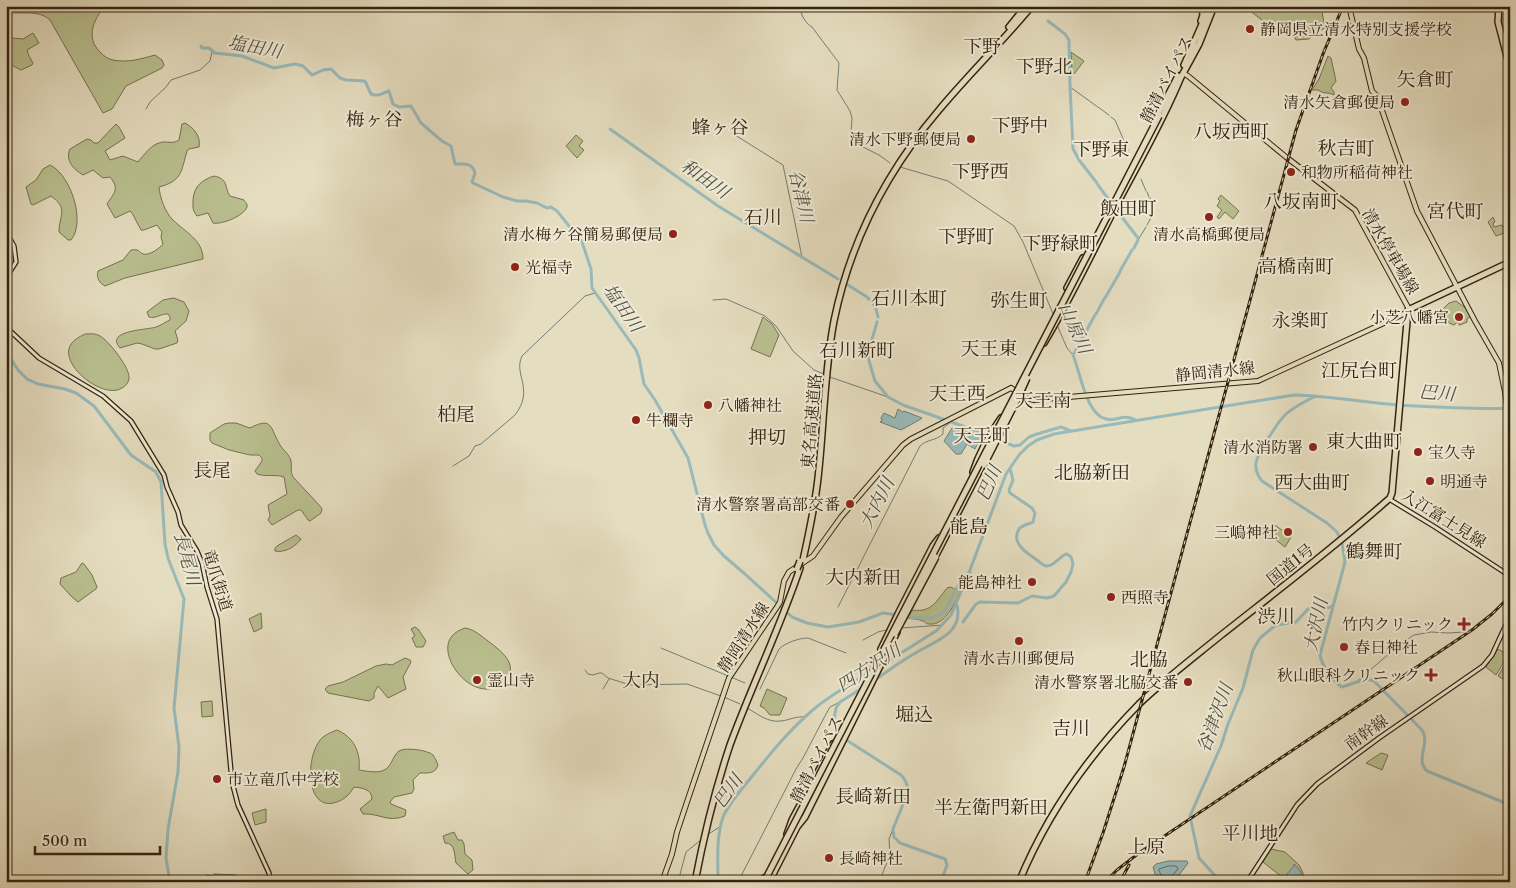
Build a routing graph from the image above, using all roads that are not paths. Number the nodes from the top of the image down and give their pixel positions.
1 (1202, 6) edge
2 (1210, 6) edge
3 (1214, 6) edge
4 (1349, 6) edge
5 (1029, 7) edge
6 (1499, 9) edge
7 (1194, 45) junction
8 (1510, 58) edge
9 (1510, 68) edge
10 (1181, 75) junction
11 (1160, 116) junction
12 (1151, 133) junction
13 (6, 232) edge
14 (1510, 263) edge
15 (6, 278) edge
16 (1458, 288) junction
17 (1409, 311) junction
18 (6, 327) edge
19 (1026, 377) junction
20 (1016, 391) junction
21 (1508, 415) edge
22 (822, 417) junction
23 (1510, 429) edge
24 (982, 466) junction
25 (973, 472) junction
26 (1390, 499) junction
27 (951, 526) junction
28 (939, 538) junction
29 (1510, 576) edge
30 (784, 605) junction
31 (1510, 616) edge
32 (886, 647) junction
33 (838, 741) junction
34 (797, 827) junction
35 (787, 834) junction
36 (765, 881) edge
37 (271, 882) edge
38 (662, 882) edge
39 (694, 882) edge
40 (1020, 882) edge
41 (1247, 882) edge

1 - 7 highway
2 - 7 highway, 静清バイパス
3 - 10 highway, 静清バイパス
4 - 16 main road
5 - 22 highway, 東名高速道路
5 - 22 highway, 東名高速道路
6 - 8 highway
6 - 9 highway
7 - 10 highway, 静清バイパス
10 - 11 highway, 静清バイパス
10 - 17 main road, 清水停車場線
11 - 12 highway, bridge
11 - 19 highway, 静清バイパス, bridge
12 - 20 highway, bridge
12 - 20 highway
13 - 15 main road
14 - 16 highway
16 - 17 highway
16 - 21 main road
17 - 20 main road, 静岡清水線
17 - 26 highway
18 - 37 main road, 竜爪街道
19 - 24 highway, bridge
19 - 25 highway, bridge
19 - 32 highway, 静清バイパス, bridge
20 - 24 highway
20 - 25 highway
20 - 30 main road, 静岡清水線
21 - 23 main road
22 - 30 highway, 東名高速道路, bridge
24 - 27 highway
25 - 28 highway
26 - 29 main road, 入江富士見線
26 - 40 highway, 国道1号
27 - 32 highway, bridge
27 - 34 highway, bridge
28 - 32 highway, bridge
28 - 35 highway, bridge
30 - 38 main road, 静岡清水線
30 - 39 highway, 東名高速道路
31 - 41 main road, 南幹線
32 - 33 highway, 静清バイパス, bridge
33 - 34 highway
33 - 35 highway, bridge
33 - 36 highway, 静清バイパス, bridge
34 - 36 highway
35 - 36 highway

